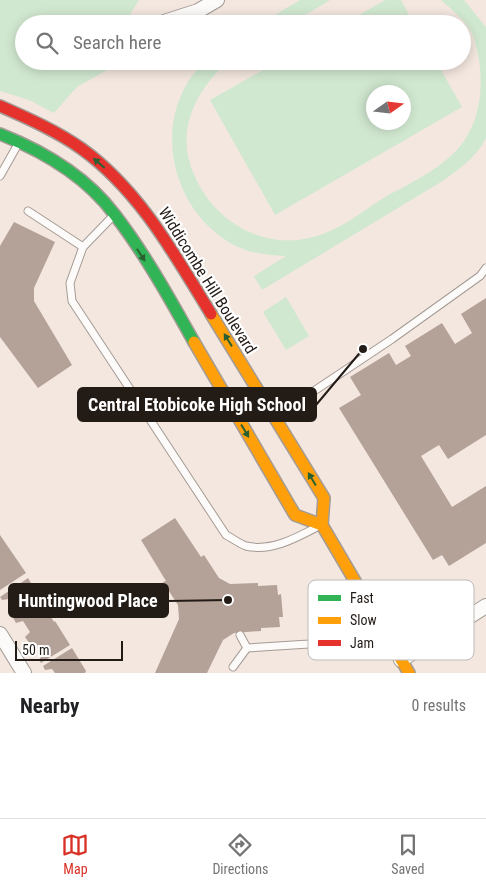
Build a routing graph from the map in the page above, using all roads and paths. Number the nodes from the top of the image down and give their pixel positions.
1 (217, 0) edge
2 (186, 15) edge
3 (0, 106) edge
4 (25, 131) junction
5 (0, 134) edge
6 (0, 176) edge
7 (124, 206) junction
8 (28, 211) dead end
9 (84, 248) junction
10 (486, 268) edge
11 (314, 391) dead end
12 (322, 524) junction
13 (355, 580) edge
14 (486, 606) edge
15 (474, 614) edge
16 (0, 634) edge
17 (240, 635) dead end
18 (308, 644) edge
19 (246, 648) junction
20 (401, 660) edge
21 (233, 667) dead end
22 (24, 673) edge
23 (409, 673) edge

1 - 2 street
3 - 4 street, Widdicombe Hill Boulevard
4 - 5 street, Widdicombe Hill Boulevard
4 - 6 lane
4 - 7 street, Widdicombe Hill Boulevard
7 -> 4 street, Widdicombe Hill Boulevard
7 - 9 lane
7 -> 12 street, Widdicombe Hill Boulevard
12 -> 7 street, Widdicombe Hill Boulevard
8 - 9 lane
9 - 12 lane
10 - 11 lane
12 - 13 street
14 - 15 street
16 - 22 street
17 - 19 lane
18 - 19 lane
19 - 21 lane
20 - 23 street

